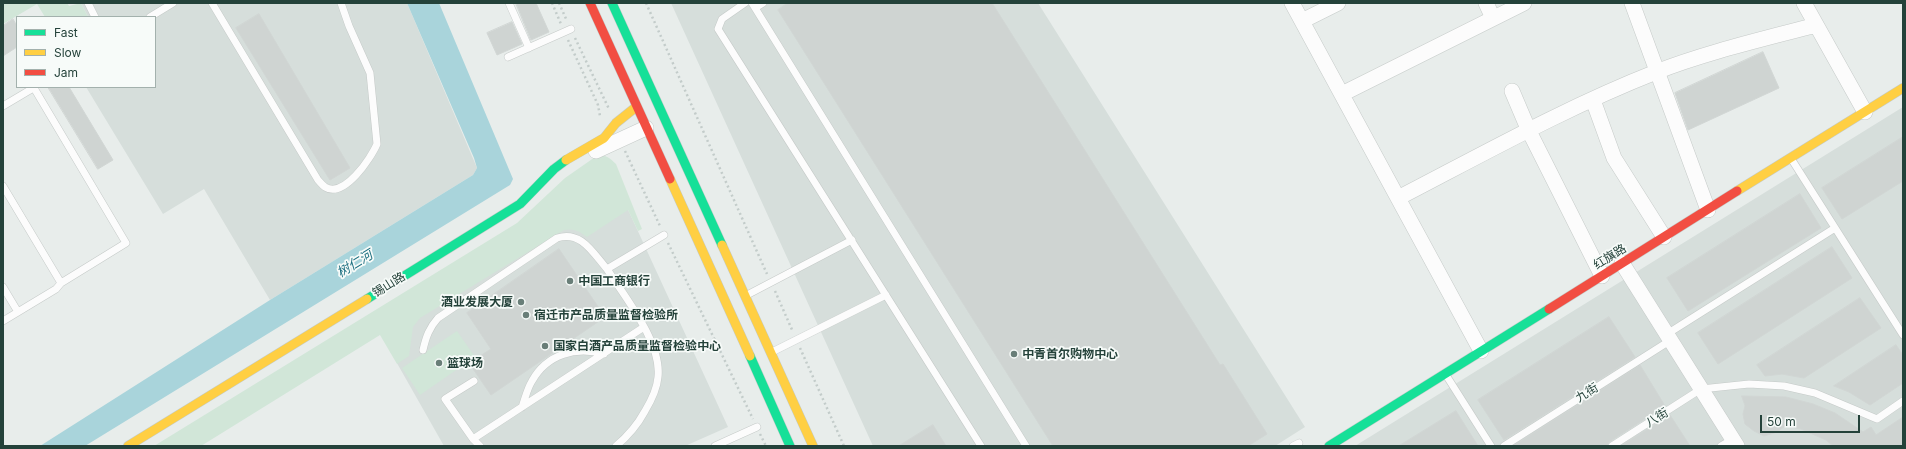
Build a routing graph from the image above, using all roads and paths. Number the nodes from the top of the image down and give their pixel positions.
1 (88, 3) edge
2 (173, 3) edge
3 (212, 3) edge
4 (341, 3) edge
5 (509, 3) edge
6 (552, 3) edge
7 (590, 3) edge
8 (612, 3) edge
9 (646, 3) edge
10 (745, 3) edge
11 (763, 3) edge
12 (1292, 3) edge
13 (1338, 3) edge
14 (1486, 3) edge
15 (1524, 3) edge
16 (1632, 3) edge
17 (1804, 3) edge
18 (753, 6) edge
19 (94, 16) edge
20 (152, 16) edge
21 (1494, 18) junction
22 (1302, 21) junction
23 (1816, 25) junction
24 (568, 30) junction
25 (529, 48) junction
26 (508, 57) dead end
27 (1657, 72) junction
28 (32, 88) edge
29 (35, 88) edge
30 (1903, 88) edge
31 (1512, 91) dead end
32 (1342, 94) junction
33 (1593, 100) junction
34 (3, 106) edge
35 (636, 107) junction
36 (1865, 112) junction
37 (598, 122) dead end
38 (646, 128) junction
39 (1529, 131) junction
40 (1791, 158) junction
41 (3, 186) edge
42 (1398, 198) junction
43 (1708, 210) junction
44 (1835, 228) junction
45 (664, 235) dead end
46 (1664, 237) junction
47 (852, 240) junction
48 (1622, 263) junction
49 (607, 268) junction
50 (1602, 276) junction
51 (61, 283) junction
52 (772, 284) junction
53 (3, 287) edge
54 (886, 295) junction
55 (737, 301) junction
56 (18, 312) junction
57 (3, 321) edge
58 (644, 328) junction
59 (1903, 335) edge
60 (1669, 337) junction
61 (797, 340) junction
62 (423, 350) dead end
63 (1481, 351) junction
64 (771, 353) junction
65 (604, 354) junction
66 (1445, 373) junction
67 (474, 380) dead end
68 (1702, 389) junction
69 (1903, 401) edge
70 (522, 407) junction
71 (757, 427) dead end
72 (473, 440) junction
73 (1730, 444) edge
74 (128, 446) edge
75 (143, 446) edge
76 (480, 446) edge
77 (616, 446) edge
78 (715, 446) edge
79 (790, 446) edge
80 (813, 446) edge
81 (844, 446) edge
82 (982, 446) edge
83 (1026, 446) edge
84 (1329, 446) edge
85 (1491, 446) edge
86 (1504, 446) edge
87 (1612, 446) edge

1 - 19 lane
2 - 20 lane
3 - 4 lane
5 - 25 lane
6 - 24 path
7 - 35 main road
8 - 55 main road
9 - 52 path
10 - 47 lane
11 - 18 lane
12 - 22 street
13 - 22 street
14 - 21 street
15 - 21 street
16 - 27 street
17 - 23 street
18 - 83 lane
21 - 32 street
22 - 32 street
23 - 27 street
23 - 36 street
24 - 25 lane
24 - 37 path
25 - 26 lane
27 - 33 street
27 - 43 street
28 - 34 lane
29 - 51 lane
30 - 36 main road, 红旗路
31 - 39 street
32 - 42 street
33 - 39 street
33 - 46 street
35 - 38 main road
35 - 74 main road, 锡山路
36 - 40 main road, 红旗路
38 - 55 main road
38 - 75 street, 锡山路
39 - 42 street
39 - 50 street
40 - 43 main road, 红旗路
40 - 44 lane
41 - 51 lane
42 - 63 street
43 - 46 main road, 红旗路
44 - 59 lane
44 - 60 lane, 九街
45 - 49 lane
46 - 48 main road, 红旗路
47 - 52 lane
47 - 54 lane
48 - 50 main road, 红旗路
48 - 60 street
49 - 58 lane
49 - 62 lane
50 - 63 main road, 红旗路
51 - 56 lane
52 - 55 lane
52 - 61 path
53 - 56 lane
54 - 61 lane
54 - 82 lane
55 - 64 main road
55 - 79 main road
56 - 57 lane
58 - 65 lane
58 - 77 lane
60 - 68 street
60 - 86 lane, 九街
61 - 64 lane
61 - 81 path
63 - 66 main road, 红旗路
64 - 80 main road
65 - 70 lane
65 - 70 lane
66 - 84 main road, 红旗路
66 - 85 lane
67 - 72 lane
68 - 69 lane
68 - 73 street
68 - 87 lane, 八街
70 - 72 lane
71 - 78 lane
72 - 76 lane

